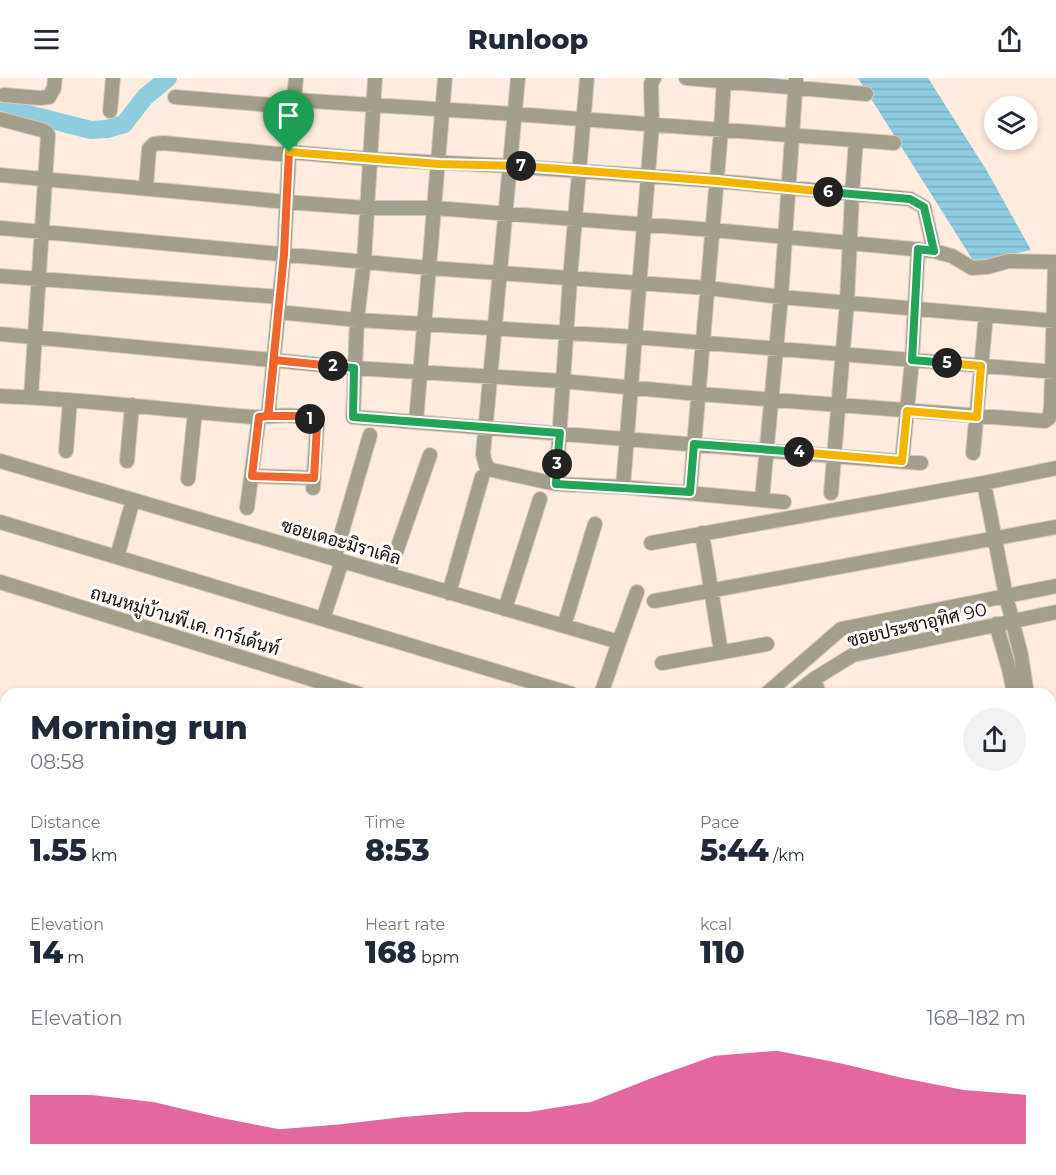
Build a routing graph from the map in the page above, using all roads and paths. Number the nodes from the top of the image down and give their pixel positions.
1 (55, 78) edge
2 (113, 78) edge
3 (296, 78) edge
4 (375, 78) edge
5 (445, 78) edge
6 (518, 78) edge
7 (587, 78) edge
8 (654, 78) edge
9 (686, 78) edge
10 (724, 80) edge
11 (796, 83) edge
12 (866, 94) dead end
13 (4, 95) dead end
14 (176, 97) dead end
15 (295, 104) junction
16 (373, 106) junction
17 (110, 111) dead end
18 (442, 111) junction
19 (514, 114) junction
20 (0, 119) edge
21 (584, 120) junction
22 (652, 125) junction
23 (721, 130) junction
24 (793, 136) junction
25 (856, 140) junction
26 (894, 143) dead end
27 (289, 153) junction
28 (370, 159) junction
29 (439, 164) junction
30 (510, 166) junction
31 (580, 171) junction
32 (0, 175) edge
33 (648, 176) junction
34 (45, 178) junction
35 (717, 181) junction
36 (146, 187) junction
37 (788, 188) junction
38 (852, 195) junction
39 (287, 202) junction
40 (367, 208) junction
41 (435, 208) junction
42 (506, 214) junction
43 (575, 219) junction
44 (644, 224) junction
45 (0, 228) edge
46 (713, 230) junction
47 (42, 231) junction
48 (786, 237) junction
49 (849, 243) junction
50 (918, 249) junction
51 (934, 251) junction
52 (284, 254) junction
53 (364, 261) junction
54 (1056, 262) edge
55 (430, 268) junction
56 (500, 272) junction
57 (0, 276) edge
58 (39, 279) junction
59 (570, 279) junction
60 (639, 283) junction
61 (708, 288) junction
62 (280, 297) junction
63 (782, 297) junction
64 (847, 302) junction
65 (914, 308) junction
66 (278, 312) junction
67 (986, 315) junction
68 (357, 320) junction
69 (1055, 320) edge
70 (425, 324) junction
71 (495, 327) junction
72 (566, 332) junction
73 (0, 334) edge
74 (34, 336) junction
75 (635, 337) junction
76 (703, 343) junction
77 (776, 349) junction
78 (843, 354) junction
79 (274, 360) junction
80 (912, 360) junction
81 (981, 366) junction
82 (354, 368) junction
83 (422, 372) junction
84 (1053, 372) edge
85 (492, 376) junction
86 (562, 381) junction
87 (631, 387) junction
88 (699, 394) junction
89 (0, 396) edge
90 (31, 397) junction
91 (772, 399) junction
92 (70, 400) junction
93 (839, 404) junction
94 (132, 405) junction
95 (907, 411) junction
96 (195, 412) junction
97 (263, 417) junction
98 (977, 417) junction
99 (416, 422) junction
100 (487, 428) junction
101 (560, 433) junction
102 (370, 435) dead end
103 (627, 438) junction
104 (694, 444) junction
105 (66, 450) dead end
106 (767, 450) junction
107 (973, 453) dead end
108 (430, 455) dead end
109 (834, 455) junction
110 (0, 461) edge
111 (127, 461) dead end
112 (902, 461) junction
113 (921, 462) dead end
114 (1056, 468) edge
115 (252, 476) junction
116 (483, 477) dead end
117 (188, 478) dead end
118 (984, 483) junction
119 (556, 484) junction
120 (623, 487) junction
121 (690, 492) junction
122 (831, 493) dead end
123 (540, 499) dead end
124 (762, 499) junction
125 (133, 500) junction
126 (784, 502) dead end
127 (248, 508) dead end
128 (0, 522) edge
129 (595, 524) dead end
130 (1056, 527) edge
131 (702, 533) junction
132 (994, 538) junction
133 (651, 543) dead end
134 (117, 557) junction
135 (338, 560) junction
136 (388, 575) junction
137 (0, 582) edge
138 (1056, 586) edge
139 (712, 590) junction
140 (637, 592) dead end
141 (449, 593) junction
142 (1006, 596) junction
143 (654, 601) dead end
144 (505, 609) junction
145 (1056, 612) edge
146 (323, 619) junction
147 (1012, 621) junction
148 (996, 624) junction
149 (564, 627) junction
150 (619, 642) junction
151 (767, 644) dead end
152 (721, 652) junction
153 (662, 663) dead end
154 (814, 679) junction
155 (340, 688) edge
156 (552, 688) edge
157 (602, 688) edge
158 (773, 688) edge
159 (803, 688) edge
160 (817, 688) edge
161 (1019, 688) edge

1 - 13 street
2 - 17 street
3 - 15 street
4 - 16 street
5 - 18 street
6 - 19 street
7 - 21 street
8 - 22 street
9 - 10 street
10 - 11 street
10 - 23 street
11 - 12 street
11 - 24 street
14 - 15 street
15 - 16 street
15 - 27 street
16 - 18 street
16 - 28 street
18 - 19 street
18 - 29 street
19 - 21 street
19 - 30 street
20 - 34 street
21 - 22 street
21 - 31 street
22 - 23 street
22 - 33 street
23 - 24 street
23 - 35 street
24 - 25 street
24 - 37 street
25 - 26 street
25 - 38 street
27 - 28 street
27 - 36 street
27 - 39 street
28 - 29 street
28 - 40 street
29 - 30 street
29 - 41 street
30 - 31 street
30 - 42 street
31 - 33 street
31 - 43 street
32 - 34 street
33 - 35 street
33 - 44 street
34 - 36 street
34 - 47 street
35 - 37 street
35 - 46 street
36 - 39 street
37 - 38 street
37 - 48 street
38 - 49 street
38 - 51 street
39 - 40 street
39 - 52 street
40 - 41 street
40 - 53 street
41 - 42 street
41 - 55 street
42 - 43 street
42 - 56 street
43 - 44 street
43 - 59 street
44 - 46 street
44 - 60 street
45 - 47 street
46 - 48 street
46 - 61 street
47 - 52 street
47 - 58 street
48 - 49 street
48 - 63 street
49 - 50 street
49 - 64 street
50 - 51 street
50 - 65 street
51 - 54 street
52 - 53 street
52 - 62 street
53 - 55 street
53 - 68 street
54 - 69 street
55 - 56 street
55 - 70 street
56 - 59 street
56 - 71 street
57 - 58 street
58 - 62 street
58 - 74 street
59 - 60 street
59 - 72 street
60 - 61 street
60 - 75 street
61 - 63 street
61 - 76 street
62 - 66 street
63 - 64 street
63 - 77 street
64 - 65 street
64 - 78 street
65 - 67 street
65 - 80 street
66 - 68 street
66 - 79 street
67 - 69 street
67 - 81 street
68 - 70 street
68 - 82 street
69 - 84 street
70 - 71 street
70 - 83 street
71 - 72 street
71 - 85 street
72 - 75 street
72 - 86 street
73 - 74 street
74 - 79 street
74 - 90 street
75 - 76 street
75 - 87 street
76 - 77 street
76 - 88 street
77 - 78 street
77 - 91 street
78 - 80 street
78 - 93 street
79 - 82 street
79 - 97 street
80 - 81 street
80 - 95 street
81 - 84 street
81 - 98 street
82 - 83 street
82 - 99 street
83 - 85 street
83 - 99 street
84 - 98 street
85 - 86 street
85 - 100 street
86 - 87 street
86 - 101 street
87 - 88 street
87 - 103 street
88 - 91 street
88 - 104 street
89 - 90 street
90 - 92 street
91 - 93 street
91 - 106 street
92 - 94 street
92 - 105 street
93 - 95 street
93 - 109 street
94 - 96 street
94 - 111 street
95 - 98 street
95 - 112 street
96 - 97 street
96 - 117 street
97 - 115 street
97 - 115 street
98 - 107 street
99 - 100 street
100 - 101 street
100 - 119 street
101 - 103 street
101 - 119 street
102 - 135 street
103 - 104 street
103 - 120 street
104 - 106 street
104 - 121 street
106 - 109 street
106 - 124 street
108 - 136 street
109 - 112 street
109 - 122 street
110 - 125 street, ซอยเดอะมิราเคิล
112 - 113 street
114 - 118 street
115 - 127 street
116 - 141 street
118 - 131 street
118 - 132 street
119 - 120 street
120 - 121 street
121 - 124 street
123 - 144 street
124 - 126 street
125 - 134 street
125 - 135 street, ซอยเดอะมิราเคิล
128 - 134 street
129 - 149 street
130 - 132 street
131 - 133 street
131 - 139 street
132 - 139 street
132 - 142 street
134 - 146 street
135 - 136 street, ซอยเดอะมิราเคิล
135 - 146 street
136 - 141 street, ซอยเดอะมิราเคิล
137 - 155 street, ถนนหมู่บ้านพี.เค. การ์เด้นท์
138 - 142 street
139 - 143 street
139 - 152 street
140 - 150 street
141 - 144 street, ซอยเดอะมิราเคิล
142 - 147 street
142 - 158 street
144 - 149 street, ซอยเดอะมิราเคิล
145 - 147 street, ซอยประชาอุทิศ 90
146 - 156 street
147 - 148 street, ซอยประชาอุทิศ 90
147 - 161 street
148 - 154 street, ซอยประชาอุทิศ 90
148 - 161 street
149 - 150 street, ซอยเดอะมิราเคิล
150 - 157 street
151 - 152 street
152 - 153 street
154 - 159 street, ซอยประชาอุทิศ 90
154 - 160 street

